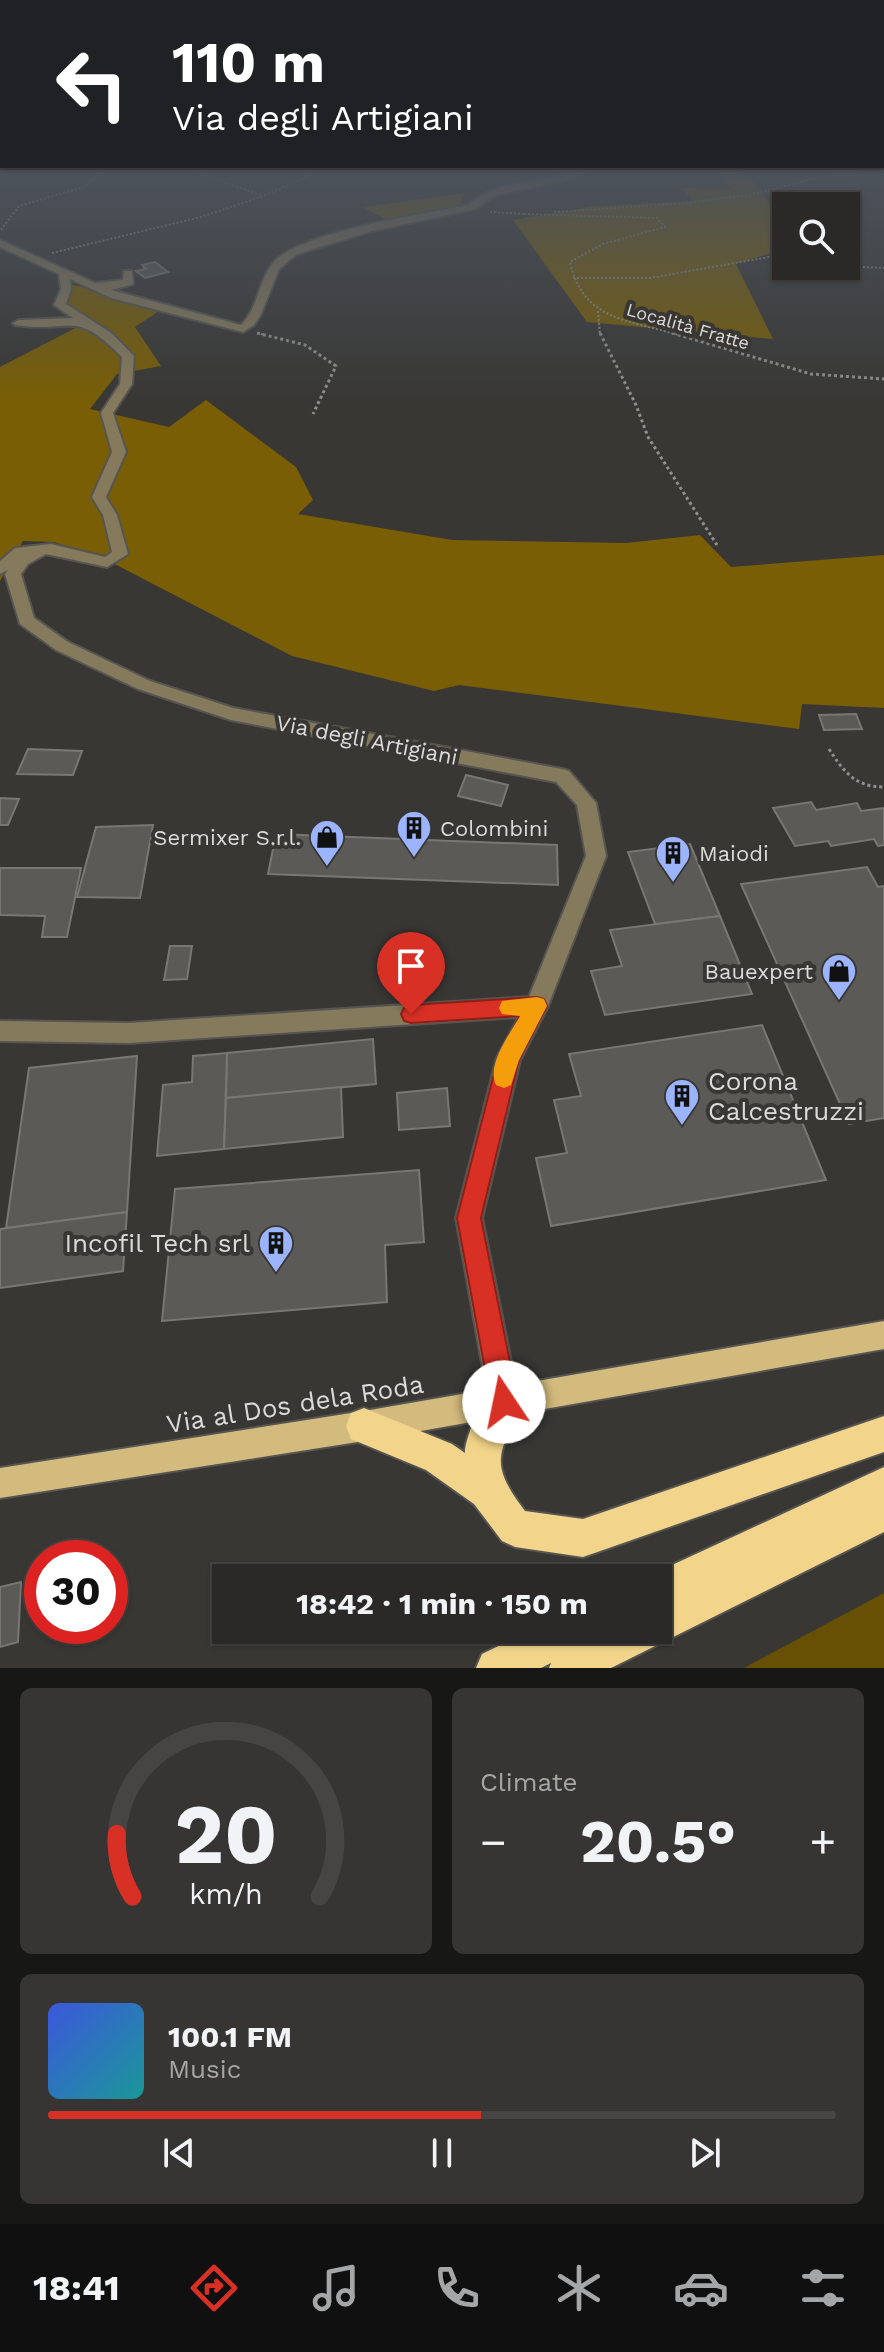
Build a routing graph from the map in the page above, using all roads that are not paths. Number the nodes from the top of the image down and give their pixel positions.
1 (11, 248) edge
2 (304, 248) edge
3 (128, 273) dead end
4 (64, 274) junction
5 (84, 321) junction
6 (19, 323) dead end
7 (40, 551) junction
8 (0, 569) edge
9 (537, 1006) junction
10 (0, 1031) edge
11 (884, 1335) edge
12 (504, 1402) junction
13 (364, 1426) junction
14 (884, 1434) edge
15 (0, 1483) edge
16 (884, 1486) edge
17 (487, 1491) junction
18 (884, 1512) edge
19 (672, 1585) edge
20 (672, 1616) edge
21 (547, 1644) edge
22 (616, 1644) edge
23 (496, 1668) edge
24 (569, 1668) edge

1 - 4 street
2 - 4 street
3 - 4 street
4 - 5 street
5 - 6 street
5 - 7 street
7 - 8 street
7 - 9 street, Via degli Artigiani
9 - 10 street
9 - 12 street, Via degli Artigiani
11 - 12 main road, Via al Dos dela Roda
12 - 13 main road, Via al Dos dela Roda
12 - 17 highway
13 - 15 main road, Via al Dos dela Roda
13 - 17 highway
14 - 17 highway
16 - 19 highway
18 - 20 highway
21 - 23 highway
22 - 24 highway

